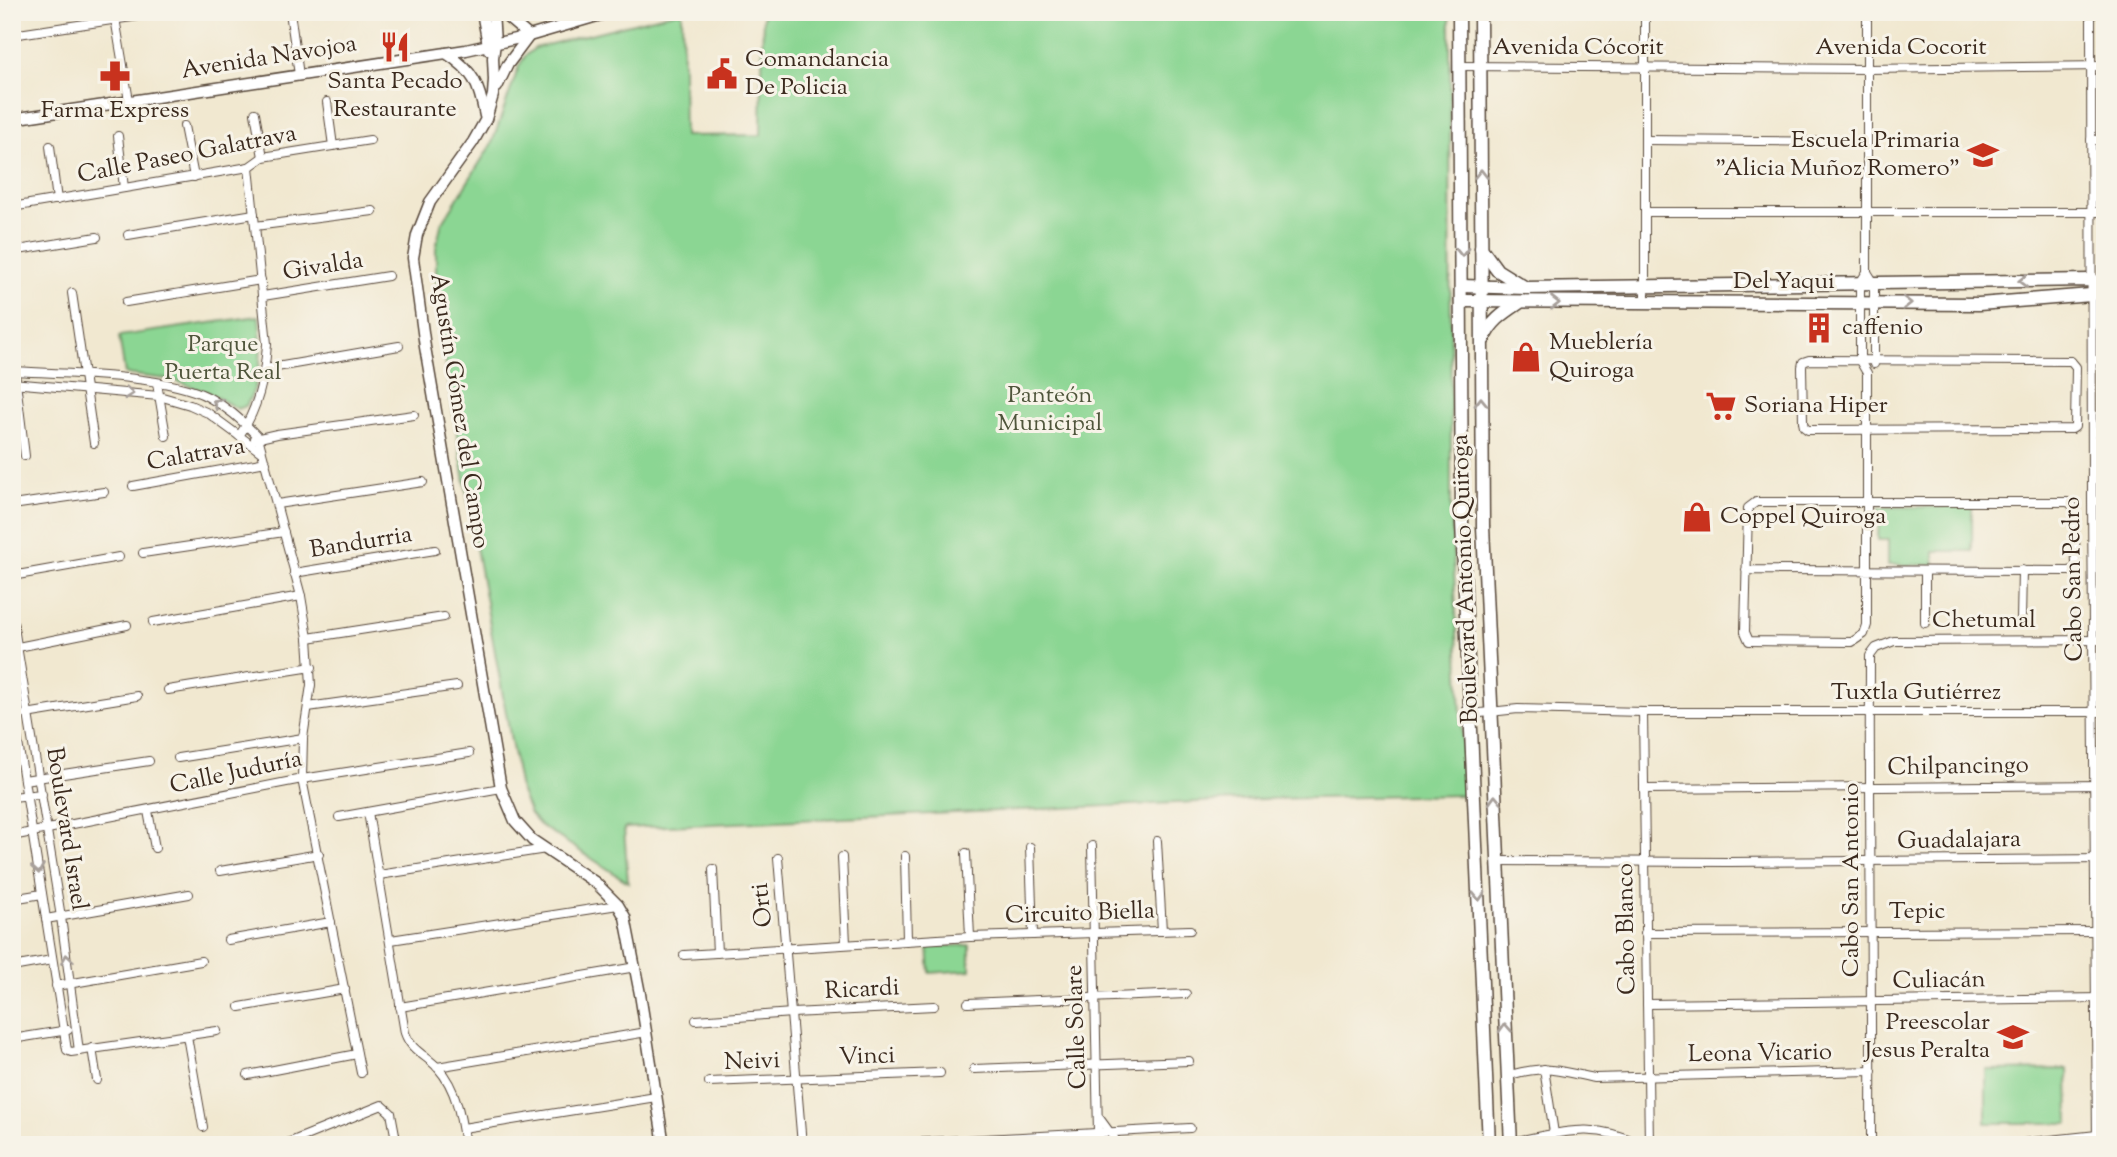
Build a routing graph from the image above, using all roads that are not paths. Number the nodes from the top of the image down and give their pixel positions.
1 (165, 12) edge
2 (290, 12) edge
3 (482, 12) edge
4 (493, 12) edge
5 (501, 12) edge
6 (611, 12) edge
7 (1459, 12) edge
8 (1480, 12) edge
9 (1645, 12) edge
10 (1867, 12) edge
11 (2091, 12) edge
12 (114, 16) edge
13 (12, 35) edge
14 (529, 36) junction
15 (491, 44) junction
16 (446, 53) junction
17 (1459, 66) junction
18 (1480, 66) junction
19 (2092, 66) junction
20 (2105, 66) edge
21 (1645, 68) junction
22 (1698, 68) joint
23 (1867, 69) junction
24 (299, 75) junction
25 (493, 95) junction
26 (129, 101) junction
27 (327, 102) dead end
28 (255, 113) dead end
29 (12, 119) edge
30 (486, 119) junction
31 (184, 126) dead end
32 (118, 136) dead end
33 (370, 140) dead end
34 (1645, 140) junction
35 (2091, 140) junction
36 (2105, 140) edge
37 (1867, 142) junction
38 (50, 146) dead end
39 (334, 146) junction
40 (263, 157) junction
41 (249, 167) junction
42 (194, 177) junction
43 (124, 188) junction
44 (57, 200) junction
45 (12, 207) edge
46 (373, 211) dead end
47 (1644, 212) junction
48 (2091, 212) junction
49 (2105, 212) edge
50 (254, 214) junction
51 (1867, 214) junction
52 (255, 226) junction
53 (128, 235) dead end
54 (97, 237) dead end
55 (1481, 248) junction
56 (12, 251) edge
57 (388, 276) dead end
58 (1867, 279) junction
59 (261, 280) junction
60 (2091, 280) junction
61 (1645, 285) junction
62 (1462, 286) junction
63 (1481, 287) junction
64 (2105, 287) edge
65 (1526, 288) junction
66 (72, 293) dead end
67 (2091, 295) junction
68 (263, 296) junction
69 (1462, 301) junction
70 (126, 302) dead end
71 (1482, 302) junction
72 (1520, 303) junction
73 (1860, 303) junction
74 (1874, 303) junction
75 (1645, 304) junction
76 (399, 346) dead end
77 (1481, 346) junction
78 (1860, 346) junction
79 (1875, 346) junction
80 (12, 349) edge
81 (2092, 360) junction
82 (2105, 360) edge
83 (1860, 361) junction
84 (1875, 362) junction
85 (265, 369) junction
86 (14, 371) edge
87 (1867, 373) junction
88 (84, 375) junction
89 (15, 383) edge
90 (157, 383) junction
91 (87, 389) junction
92 (159, 396) junction
93 (414, 415) dead end
94 (247, 425) junction
95 (1868, 431) junction
96 (2092, 432) junction
97 (2105, 432) edge
98 (166, 436) dead end
99 (239, 436) junction
100 (258, 437) junction
101 (94, 443) dead end
102 (248, 444) junction
103 (261, 452) junction
104 (25, 456) dead end
105 (266, 463) junction
106 (423, 482) dead end
107 (133, 486) dead end
108 (104, 492) dead end
109 (2092, 501) junction
110 (2105, 501) edge
111 (1868, 503) junction
112 (277, 504) junction
113 (12, 505) edge
114 (284, 532) junction
115 (435, 550) dead end
116 (143, 553) dead end
117 (119, 557) dead end
118 (1746, 570) junction
119 (2022, 570) junction
120 (2092, 570) junction
121 (2105, 570) edge
122 (1869, 572) junction
123 (1925, 572) junction
124 (294, 573) junction
125 (12, 576) edge
126 (300, 596) junction
127 (12, 615) edge
128 (444, 617) dead end
129 (2021, 621) dead end
130 (153, 622) dead end
131 (1925, 623) dead end
132 (127, 625) dead end
133 (308, 638) junction
134 (2093, 640) junction
135 (2105, 640) edge
136 (15, 647) edge
137 (1870, 656) joint
138 (16, 658) edge
139 (312, 667) junction
140 (457, 686) dead end
141 (168, 691) dead end
142 (137, 696) dead end
143 (12, 705) edge
144 (309, 707) junction
145 (1492, 710) junction
146 (1643, 712) junction
147 (1870, 712) junction
148 (2095, 712) junction
149 (2105, 712) edge
150 (1471, 713) junction
151 (28, 714) junction
152 (14, 716) junction
153 (30, 727) junction
154 (14, 730) edge
155 (303, 738) junction
156 (469, 753) dead end
157 (178, 758) dead end
158 (149, 761) dead end
159 (39, 778) junction
160 (24, 779) junction
161 (302, 779) junction
162 (2095, 785) junction
163 (2105, 785) edge
164 (1871, 787) junction
165 (501, 788) junction
166 (1644, 789) junction
167 (41, 794) junction
168 (26, 796) junction
169 (12, 797) edge
170 (148, 811) junction
171 (368, 812) junction
172 (339, 817) dead end
173 (47, 831) junction
174 (32, 833) junction
175 (12, 836) edge
176 (1157, 841) dead end
177 (1092, 846) dead end
178 (1030, 847) dead end
179 (155, 848) dead end
180 (548, 849) junction
181 (966, 853) dead end
182 (318, 854) junction
183 (905, 856) dead end
184 (842, 857) dead end
185 (778, 858) dead end
186 (2095, 859) junction
187 (2105, 859) edge
188 (1497, 861) junction
189 (1646, 862) junction
190 (1869, 862) junction
191 (713, 869) dead end
192 (220, 871) dead end
193 (379, 875) junction
194 (42, 894) junction
195 (189, 894) dead end
196 (12, 899) edge
197 (618, 905) junction
198 (61, 917) junction
199 (46, 919) junction
200 (331, 922) junction
201 (1190, 930) dead end
202 (1162, 931) junction
203 (2100, 931) edge
204 (1872, 932) junction
205 (1645, 933) junction
206 (1093, 934) junction
207 (1033, 935) junction
208 (970, 937) junction
209 (228, 940) dead end
210 (391, 940) junction
211 (907, 940) junction
212 (846, 944) junction
213 (787, 948) junction
214 (717, 953) junction
215 (684, 956) dead end
216 (52, 960) junction
217 (201, 961) dead end
218 (12, 967) edge
219 (636, 967) junction
220 (71, 983) junction
221 (56, 986) junction
222 (345, 989) junction
223 (1186, 994) dead end
224 (2095, 998) junction
225 (2105, 998) edge
226 (1096, 999) junction
227 (1872, 1001) junction
228 (968, 1003) dead end
229 (1647, 1004) junction
230 (934, 1006) dead end
231 (240, 1007) dead end
232 (400, 1007) junction
233 (792, 1013) junction
234 (696, 1020) dead end
235 (76, 1029) junction
236 (63, 1031) junction
237 (217, 1031) dead end
238 (647, 1032) junction
239 (187, 1036) junction
240 (12, 1039) edge
241 (92, 1048) junction
242 (79, 1051) junction
243 (357, 1054) junction
244 (1189, 1061) dead end
245 (1098, 1065) junction
246 (437, 1068) junction
247 (974, 1069) dead end
248 (1544, 1069) junction
249 (1872, 1071) junction
250 (2100, 1071) edge
251 (361, 1073) dead end
252 (940, 1073) dead end
253 (248, 1075) dead end
254 (1649, 1075) junction
255 (1507, 1076) junction
256 (797, 1079) junction
257 (97, 1080) dead end
258 (709, 1082) dead end
259 (656, 1097) junction
260 (1100, 1119) junction
261 (203, 1127) dead end
262 (463, 1129) junction
263 (1189, 1129) dead end
264 (1098, 1133) junction
265 (1110, 1133) junction
266 (1554, 1133) junction
267 (2097, 1135) junction
268 (996, 1142) edge
269 (710, 1143) edge
270 (929, 1143) edge
271 (1511, 1143) edge
272 (735, 1144) edge
273 (283, 1145) edge
274 (397, 1145) edge
275 (465, 1145) edge
276 (664, 1145) edge
277 (771, 1145) edge
278 (802, 1145) edge
279 (872, 1145) edge
280 (1102, 1145) edge
281 (1119, 1145) edge
282 (1489, 1145) edge
283 (1641, 1145) edge
284 (1649, 1145) edge
285 (1871, 1145) edge
286 (2004, 1145) edge
287 (2097, 1145) edge

1 - 12 street
2 - 24 street
3 - 15 street
4 - 15 street
5 - 14 street
6 - 14 street, Avenida Navojoa
7 - 17 main road, Boulevard Antonio Quiroga
8 - 18 main road, Boulevard Antonio Quiroga
9 - 21 street
10 - 23 street
11 - 19 street, Cabo San Pedro
12 - 13 street
12 - 26 street
14 - 15 street, Avenida Navojoa
14 - 25 street
15 - 16 street, Avenida Navojoa
15 - 25 street, Agustín Gómez del Campo
16 - 24 street, Avenida Navojoa
16 - 30 street
17 - 18 street, Avenida Cócorit
17 -> 62 main road, Boulevard Antonio Quiroga
18 - 21 street, Avenida Cócorit
55 -> 18 main road, Boulevard Antonio Quiroga
19 - 20 street, Avenida Cocorit
19 - 23 street, Avenida Cocorit
19 - 35 street, Cabo San Pedro
21 - 22 street, Avenida Cócorit
21 - 34 street
22 - 23 street, Avenida Cocorit
23 - 37 street
24 - 26 street, Avenida Navojoa
25 - 30 street, Agustín Gómez del Campo
26 - 29 street, Avenida Navojoa
27 - 39 street
28 - 40 street
30 - 165 street, Agustín Gómez del Campo
31 - 42 street
32 - 43 street
33 - 39 street, Calle Paseo Galatrava
34 - 37 street
34 - 47 street
35 - 36 street
35 - 48 street, Cabo San Pedro
37 - 51 street
38 - 44 street
39 - 40 street, Calle Paseo Galatrava
40 - 41 street, Calle Paseo Galatrava
41 - 42 street, Calle Paseo Galatrava
41 - 50 street
42 - 43 street, Calle Paseo Galatrava
43 - 44 street, Calle Paseo Galatrava
44 - 45 street, Calle Paseo Galatrava
46 - 52 street
47 - 51 street
47 - 61 street
48 - 49 street
48 - 51 street
48 - 60 street, Cabo San Pedro
50 - 52 street
50 - 53 street
51 - 58 street
52 - 59 street
54 - 56 street
55 - 63 main road, Boulevard Antonio Quiroga
55 - 65 main road
57 - 68 street, Givalda
60 -> 58 main road, Del Yaqui
58 - 61 main road, Del Yaqui
58 - 73 street
58 - 74 street
59 - 68 street
59 - 70 street
60 - 64 main road, Del Yaqui
60 - 67 street, Cabo San Pedro
61 - 65 main road, Del Yaqui
61 - 75 street
62 - 63 main road, Del Yaqui
62 - 69 main road, Boulevard Antonio Quiroga
63 - 65 main road, Del Yaqui
63 - 71 main road, Boulevard Antonio Quiroga
64 - 67 main road, Del Yaqui
66 - 88 street
74 -> 67 main road, Del Yaqui
67 - 81 street, Cabo San Pedro
68 - 85 street
69 - 71 main road, Del Yaqui
69 - 150 main road, Boulevard Antonio Quiroga
71 - 72 main road, Del Yaqui
71 - 77 main road, Boulevard Antonio Quiroga
72 -> 75 main road, Del Yaqui
72 - 77 main road
73 - 74 main road, Del Yaqui
73 - 75 main road, Del Yaqui
73 - 78 street
74 - 79 street
76 - 85 street
145 -> 77 main road, Boulevard Antonio Quiroga
78 - 79 street
78 - 83 street
79 - 84 street
80 - 86 street
81 - 82 street
81 - 96 street, Cabo San Pedro
83 - 84 street
83 - 87 street
83 - 95 street
84 - 87 street
84 - 95 street
85 - 94 street
86 - 88 street
86 - 89 street
87 - 95 street
88 - 90 street
88 - 91 street
89 - 91 street
89 - 104 street
90 - 92 street
94 -> 90 street
91 -> 92 street
91 - 101 street
92 - 98 street
92 - 99 street
93 - 100 street
94 - 99 street
94 - 100 street
95 - 111 street
96 - 97 street
96 - 109 street, Cabo San Pedro
99 - 102 street
100 - 102 street
100 - 103 street
102 - 103 street
103 - 105 street
105 - 107 street, Calatrava
105 - 112 street
106 - 112 street
108 - 113 street
109 - 110 street
109 - 120 street, Cabo San Pedro
111 - 118 street
111 - 119 street
111 - 122 street
112 - 114 street
114 - 116 street
114 - 124 street
115 - 124 street, Bandurria
117 - 125 street
118 - 122 street
118 - 122 street
119 - 123 street
119 - 129 street
120 - 121 street
120 - 134 street, Cabo San Pedro
122 - 123 street
123 - 131 street
124 - 126 street
126 - 130 street
126 - 133 street
127 - 136 street, Boulevard Israel
128 - 133 street
132 - 136 street
133 - 139 street
134 - 135 street, Chetumal
134 - 137 street, Chetumal
134 - 148 street, Cabo San Pedro
136 - 138 street, Boulevard Israel
137 - 147 street, Cabo San Antonio
138 - 151 street, Boulevard Israel
139 - 141 street
139 - 144 street
140 - 144 street
142 - 151 street
143 - 152 street, Boulevard Israel
144 - 155 street
145 - 146 street, Tuxtla Gutiérrez
145 - 150 street, Tuxtla Gutiérrez
188 -> 145 main road, Boulevard Antonio Quiroga
146 - 147 street, Tuxtla Gutiérrez
146 - 166 street, Cabo Blanco
147 - 148 street, Tuxtla Gutiérrez
147 - 164 street, Cabo San Antonio
148 - 149 street, Tuxtla Gutiérrez
148 - 162 street, Cabo San Pedro
150 -> 282 main road, Boulevard Antonio Quiroga
151 - 152 street
151 - 153 street, Boulevard Israel
152 - 154 street, Boulevard Israel
153 - 154 street
153 - 159 street, Boulevard Israel
154 - 160 street, Boulevard Israel
155 - 157 street
155 - 161 street
156 - 161 street, Calle Juduría
158 - 159 street
159 - 160 street
159 - 167 street, Boulevard Israel
160 - 168 street, Boulevard Israel
161 - 170 street, Calle Juduría
161 - 182 street
162 - 163 street, Chilpancingo
162 - 164 street, Chilpancingo
162 - 186 street, Cabo San Pedro
164 - 166 street, Chilpancingo
164 - 190 street, Cabo San Antonio
165 - 171 street
165 - 180 street, Agustín Gómez del Campo
166 - 189 street, Cabo Blanco
167 - 168 street
167 - 173 street, Boulevard Israel
168 - 169 street
168 - 174 street, Boulevard Israel
170 - 173 street, Calle Juduría
170 - 179 street
171 - 172 street
171 - 193 street
173 - 174 street, Calle Juduría
173 - 198 street, Boulevard Israel
174 - 175 street, Calle Juduría
174 -> 194 street, Boulevard Israel
176 - 202 street
177 - 206 street, Calle Solare
178 - 207 street
180 - 193 street
180 - 197 street, Agustín Gómez del Campo
181 - 208 street
182 - 192 street
182 - 200 street
183 - 211 street
184 - 212 street
185 - 213 street, Orti
186 - 187 street, Guadalajara
186 - 190 street, Guadalajara
186 - 203 street, Cabo San Pedro
188 - 189 street, Guadalajara
255 -> 188 main road, Boulevard Antonio Quiroga
189 - 190 street, Guadalajara
189 - 205 street, Cabo Blanco
190 - 204 street, Cabo San Antonio
191 - 214 street
193 - 210 street
194 - 196 street
194 - 199 street, Boulevard Israel
195 - 198 street
197 - 210 street
197 - 219 street
198 - 199 street
220 -> 198 street, Boulevard Israel
199 - 216 street, Boulevard Israel
200 - 209 street
200 - 222 street
201 - 202 street, Circuito Biella
202 - 206 street, Circuito Biella
203 - 204 street, Tepic
203 - 224 street, Cabo San Pedro
204 - 205 street, Tepic
204 - 227 street, Cabo San Antonio
205 - 229 street, Cabo Blanco
206 - 207 street, Circuito Biella
206 - 226 street, Calle Solare
207 - 208 street, Circuito Biella
208 - 211 street, Circuito Biella
210 - 232 street
211 - 212 street, Circuito Biella
212 - 213 street, Circuito Biella
213 - 214 street, Circuito Biella
213 - 233 street, Orti
214 - 215 street, Circuito Biella
216 - 218 street
216 - 221 street, Boulevard Israel
217 - 220 street
219 - 232 street
219 - 238 street
220 - 221 street
220 - 235 street, Boulevard Israel
221 - 236 street, Boulevard Israel
222 - 231 street
222 - 243 street
223 - 226 street
224 - 225 street, Culiacán
224 - 227 street, Culiacán
224 - 250 street, Cabo San Pedro
226 - 228 street
226 - 245 street, Calle Solare
227 - 229 street, Culiacán
227 - 249 street, Cabo San Antonio
229 - 254 street, Cabo Blanco
230 - 233 street, Ricardi
232 - 246 street
233 - 234 street, Ricardi
233 - 256 street, Orti
235 - 236 street
235 - 242 street, Boulevard Israel
236 - 240 street
236 - 242 street, Boulevard Israel
237 - 239 street
238 - 246 street
238 - 259 street
239 - 241 street
239 - 261 street
241 - 242 street
241 - 257 street
243 - 251 street
243 - 253 street
244 - 245 street
245 - 247 street
245 - 260 street, Calle Solare
246 - 262 street
248 - 254 street, Leona Vicario
248 - 255 street, Leona Vicario
248 - 266 street
249 - 254 street, Leona Vicario
249 - 285 street, Cabo San Antonio
250 - 267 street, Cabo San Pedro
252 - 256 street, Vinci
254 - 284 street, Cabo Blanco
255 - 271 main road, Boulevard Antonio Quiroga
256 - 258 street, Neivi
256 - 278 street, Orti
259 - 262 street
259 - 276 street
260 - 264 street, Calle Solare
260 - 265 street, Calle Solare
262 - 275 street
263 - 265 street
264 - 265 street
264 - 268 street
264 - 280 street, Calle Solare
265 - 281 street, Calle Solare
266 - 271 street
266 - 283 street
267 - 286 street
267 - 287 street, Cabo San Pedro
268 - 270 street
269 - 272 street
270 - 279 street
272 - 277 street
273 - 274 street

